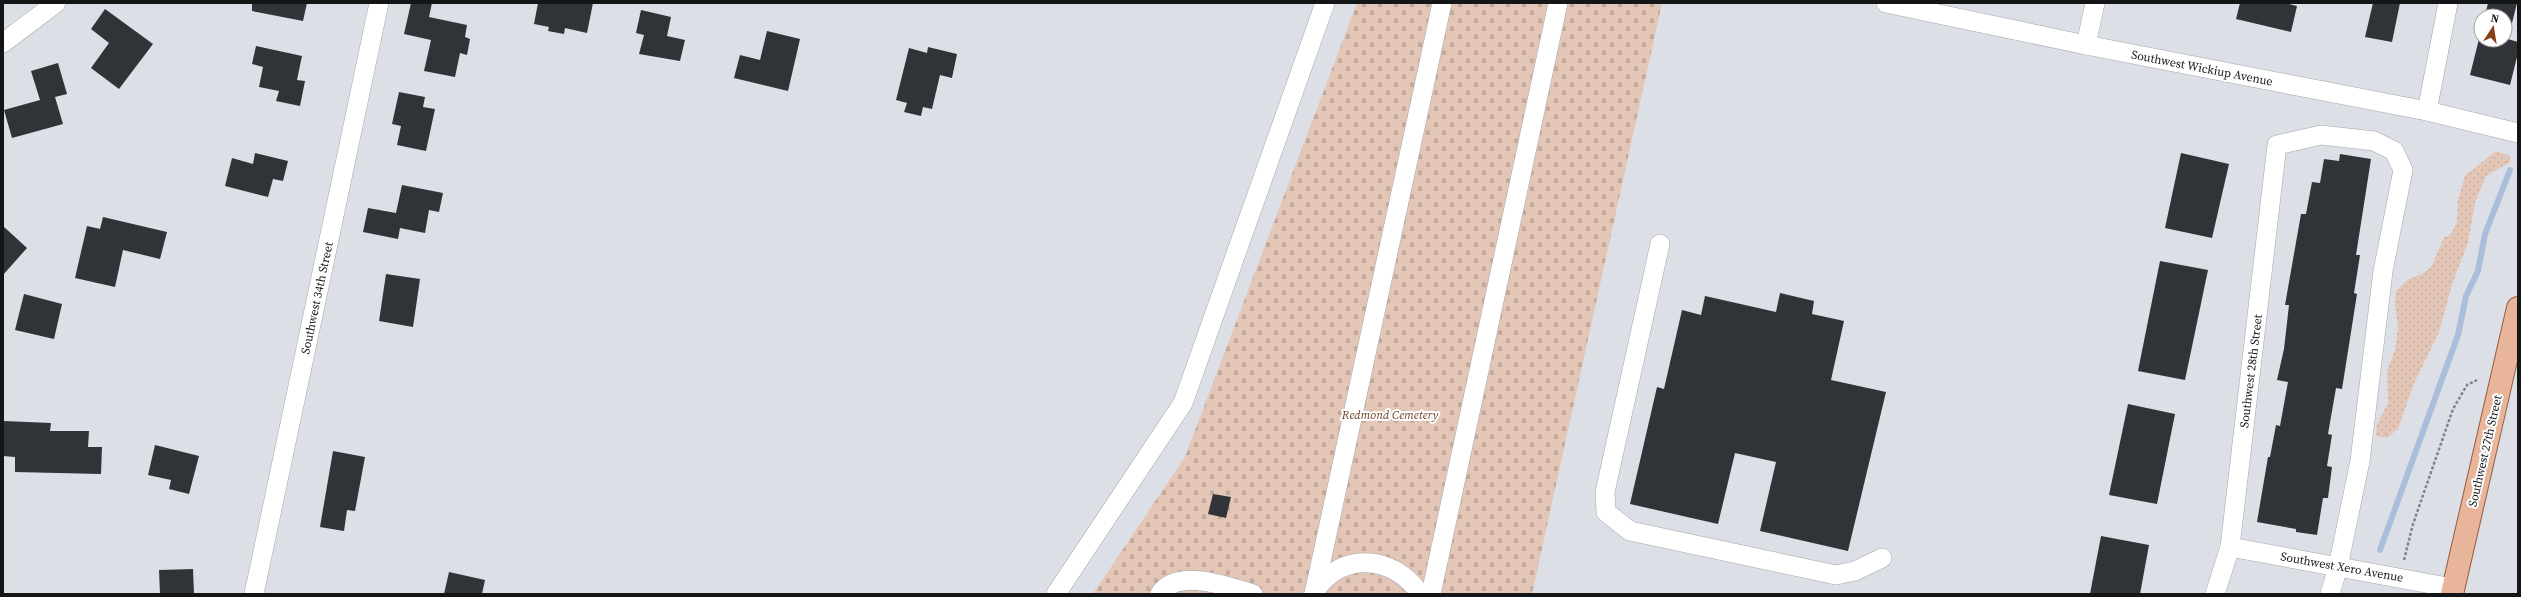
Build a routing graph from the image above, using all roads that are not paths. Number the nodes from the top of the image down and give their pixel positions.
1 (56, 3) edge
2 (379, 3) edge
3 (1324, 3) edge
4 (1442, 3) edge
5 (1558, 3) edge
6 (1886, 3) edge
7 (2095, 3) edge
8 (2448, 3) edge
9 (3, 43) edge
10 (2086, 46) junction
11 (2427, 111) junction
12 (2518, 133) edge
13 (1660, 244) dead end
14 (2518, 308) edge
15 (2230, 547) junction
16 (1882, 558) dead end
17 (2338, 567) junction
18 (2453, 591) edge
19 (1314, 593) edge
20 (254, 594) edge
21 (1056, 594) edge
22 (1160, 594) edge
23 (1252, 594) edge
24 (1420, 594) edge
25 (1431, 594) edge
26 (2215, 594) edge
27 (2330, 594) edge

1 - 9 street
2 - 20 street, Southwest 34th Street
3 - 21 street
4 - 19 street
5 - 25 street
6 - 10 street, Southwest Wickiup Avenue
7 - 10 street
8 - 11 street
10 - 11 street, Southwest Wickiup Avenue
11 - 12 street, Southwest Wickiup Avenue
13 - 16 street
14 - 18 main road, Southwest 27th Street
15 - 17 street, Southwest Xero Avenue
15 - 17 street, Southwest 28th Street
15 - 26 street, Southwest 28th Street
17 - 18 street, Southwest Xero Avenue
17 - 27 street
19 - 24 street
22 - 23 street

